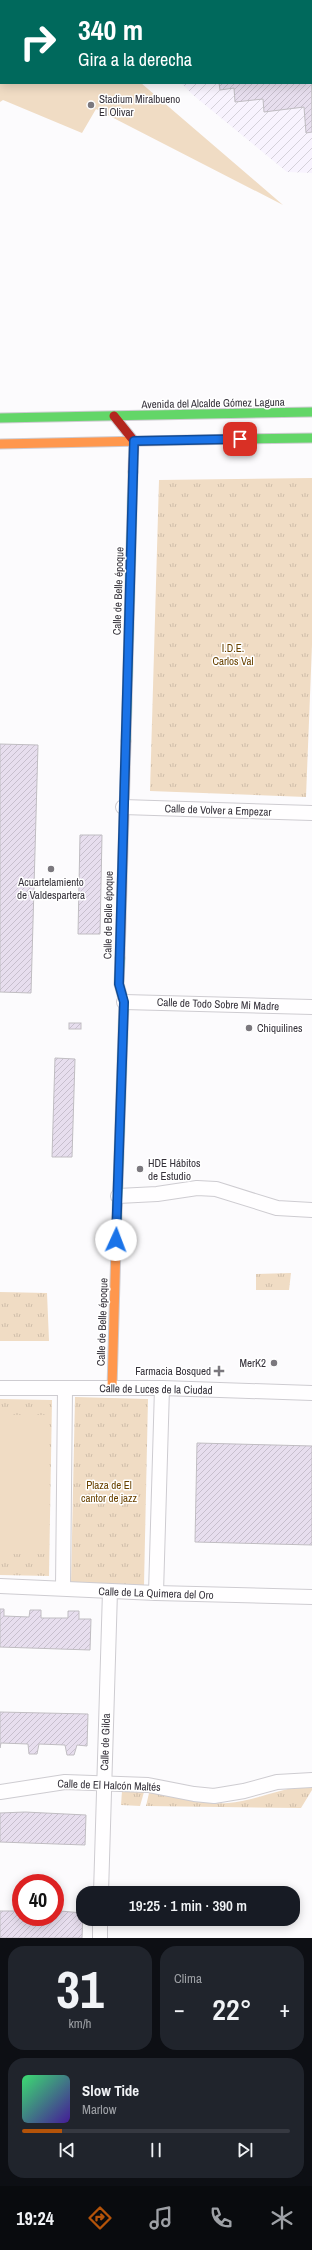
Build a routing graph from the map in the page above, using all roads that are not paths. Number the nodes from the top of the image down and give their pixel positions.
1 (312, 412) edge
2 (114, 416) junction
3 (0, 418) edge
4 (312, 438) edge
5 (134, 441) junction
6 (0, 444) edge
7 (123, 807) junction
8 (312, 813) edge
9 (124, 1002) junction
10 (312, 1007) edge
11 (118, 1196) junction
12 (312, 1210) edge
13 (0, 1388) edge
14 (112, 1388) junction
15 (162, 1388) junction
16 (65, 1390) junction
17 (312, 1393) edge
18 (0, 1586) edge
19 (63, 1587) junction
20 (110, 1591) junction
21 (156, 1593) junction
22 (312, 1597) edge
23 (312, 1780) edge
24 (104, 1784) junction
25 (0, 1792) edge
26 (101, 1886) edge
27 (100, 1926) edge
28 (100, 1938) edge

1 - 2 street, Avenida del Alcalde Gómez Laguna
2 - 3 street, Avenida del Alcalde Gómez Laguna
2 - 5 street
4 - 5 street
5 - 6 street
5 - 7 street, Calle de Belle époque
7 - 8 street, Calle de Volver a Empezar
7 - 9 street, Calle de Belle époque
9 - 10 street, Calle de Todo Sobre Mi Madre
9 - 11 street, Calle de Belle époque
11 - 12 street
11 - 14 street, Calle de Belle époque
13 - 16 street, Calle de Luces de la Ciudad
14 - 15 street, Calle de Luces de la Ciudad
14 - 16 street, Calle de Luces de la Ciudad
15 - 17 street, Calle de Luces de la Ciudad
15 - 21 street
16 - 19 street
18 - 19 street, Calle de La Quimera del Oro
19 - 20 street, Calle de La Quimera del Oro
20 - 21 street, Calle de La Quimera del Oro
20 - 24 street, Calle de Gilda
21 - 22 street, Calle de La Quimera del Oro
23 - 24 street, Calle de El Halcón Maltés
24 - 25 street, Calle de El Halcón Maltés
24 - 26 street, Calle de Gilda
27 - 28 street

